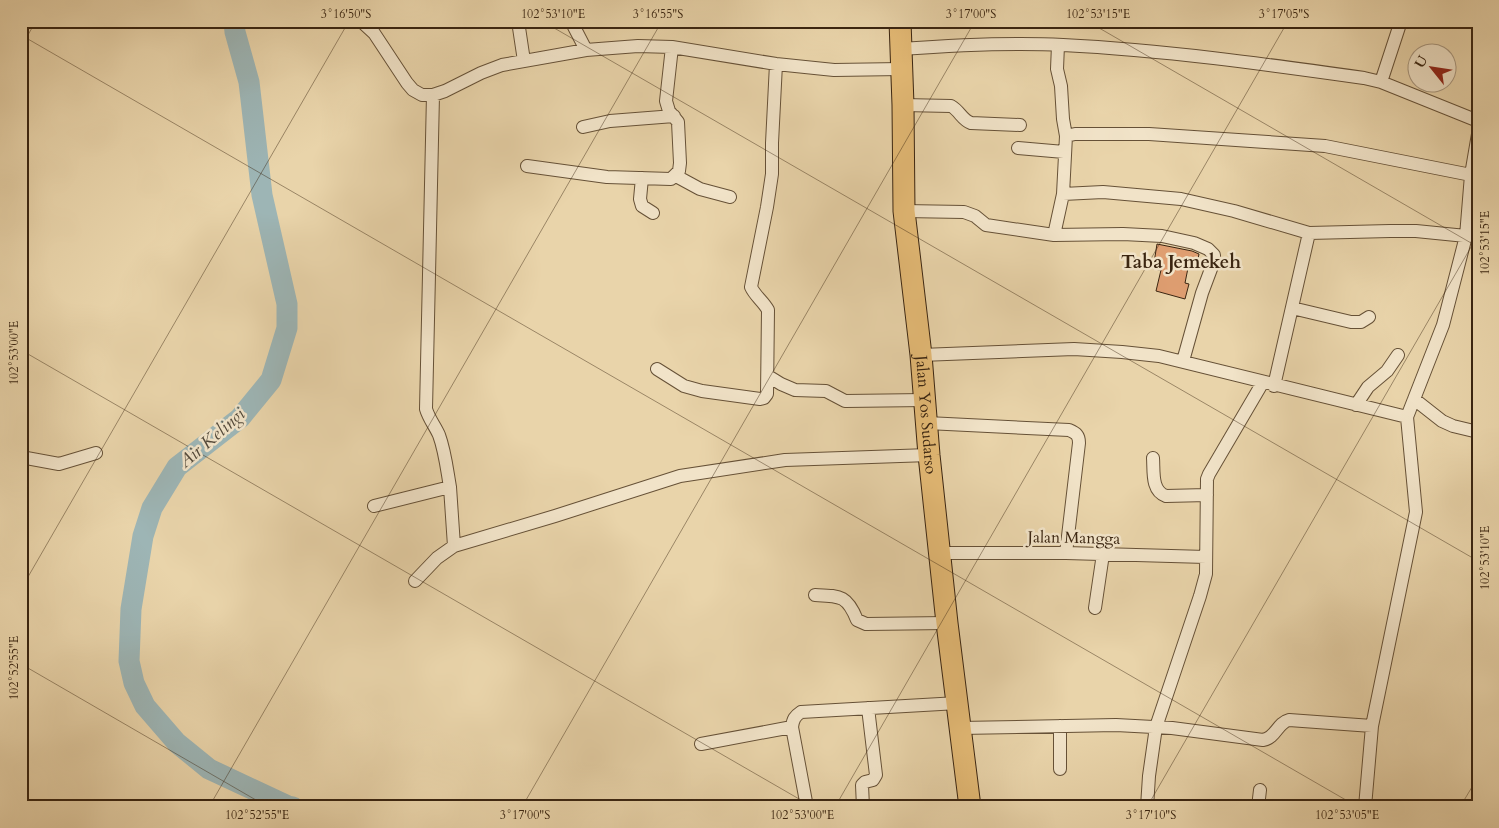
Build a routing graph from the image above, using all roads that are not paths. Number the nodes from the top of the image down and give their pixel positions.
1 (361, 21) edge
2 (518, 21) edge
3 (571, 21) edge
4 (900, 21) edge
5 (1401, 21) edge
6 (1058, 45) junction
7 (672, 47) junction
8 (586, 50) junction
9 (901, 59) junction
10 (524, 61) junction
11 (776, 64) junction
12 (1381, 82) junction
13 (433, 95) junction
14 (903, 105) junction
15 (674, 116) junction
16 (1478, 121) edge
17 (1020, 125) dead end
18 (583, 127) dead end
19 (1478, 134) edge
20 (1066, 136) junction
21 (1018, 148) dead end
22 (1064, 152) junction
23 (527, 166) dead end
24 (1471, 175) junction
25 (676, 176) junction
26 (642, 178) junction
27 (1063, 194) junction
28 (730, 197) dead end
29 (904, 211) junction
30 (653, 213) dead end
31 (1309, 233) junction
32 (1054, 235) junction
33 (1466, 236) junction
34 (1292, 308) junction
35 (1369, 317) dead end
36 (921, 355) junction
37 (1398, 355) dead end
38 (1183, 361) junction
39 (657, 369) dead end
40 (768, 376) junction
41 (1268, 384) junction
42 (1414, 399) junction
43 (925, 400) junction
44 (1356, 405) junction
45 (1407, 417) junction
46 (927, 423) junction
47 (1478, 432) edge
48 (96, 453) dead end
49 (929, 455) junction
50 (21, 457) edge
51 (1153, 458) dead end
52 (450, 487) junction
53 (1207, 495) junction
54 (374, 506) dead end
55 (454, 546) junction
56 (1066, 553) junction
57 (941, 554) junction
58 (1103, 554) junction
59 (1206, 557) junction
60 (415, 581) dead end
61 (815, 594) dead end
62 (1095, 608) dead end
63 (947, 623) junction
64 (958, 703) junction
65 (868, 708) junction
66 (1060, 726) junction
67 (1372, 726) junction
68 (792, 727) junction
69 (1156, 727) junction
70 (960, 728) junction
71 (701, 744) dead end
72 (1060, 769) dead end
73 (1260, 790) dead end
74 (807, 807) edge
75 (864, 807) edge
76 (970, 807) edge
77 (1147, 807) edge
78 (1258, 807) edge
79 (1365, 807) edge

1 - 13 street
2 - 10 street
3 - 8 street
4 - 9 highway, Jalan Yos Sudarso
5 - 12 street
6 - 9 street
6 - 12 street
6 - 20 street
7 - 8 street
7 - 11 street
7 - 15 street
8 - 10 street
9 - 11 street
9 - 14 highway, Jalan Yos Sudarso
10 - 13 street
11 - 40 street
12 - 16 street
13 - 52 street
14 - 17 street
14 - 29 highway, Jalan Yos Sudarso
15 - 18 street
15 - 25 street
19 - 24 street
20 - 22 street
20 - 24 street
21 - 22 street
22 - 27 street
23 - 26 street
24 - 33 street
25 - 26 street
25 - 28 street
26 - 30 street
27 - 31 street
27 - 32 street
29 - 32 street
29 - 36 highway, Jalan Yos Sudarso
31 - 33 street
31 - 34 street
32 - 38 street
33 - 42 street
34 - 35 street
34 - 41 street
36 - 38 street
36 - 43 highway, Jalan Yos Sudarso
37 - 44 street
38 - 41 street
39 - 40 street
40 - 43 street
41 - 44 street
41 - 53 street
42 - 45 street
42 - 47 street
43 - 46 highway, Jalan Yos Sudarso
44 - 45 street
45 - 67 street
46 - 49 highway, Jalan Yos Sudarso
46 - 56 street
48 - 50 street
49 - 55 street
49 - 57 highway, Jalan Yos Sudarso
51 - 53 street
52 - 54 street
52 - 55 street
53 - 59 street
55 - 60 street
56 - 57 street, Jalan Mangga
56 - 58 street, Jalan Mangga
57 - 63 highway, Jalan Yos Sudarso
58 - 59 street, Jalan Mangga
58 - 62 street
59 - 69 street
61 - 63 street
63 - 64 highway, Jalan Yos Sudarso
64 - 65 street
64 - 70 highway, Jalan Yos Sudarso
65 - 68 street
65 - 75 street
66 - 69 street
66 - 70 street
66 - 72 street
67 - 69 street
67 - 79 street
68 - 71 street
68 - 74 street
69 - 77 street
70 - 76 highway, Jalan Yos Sudarso
73 - 78 street

